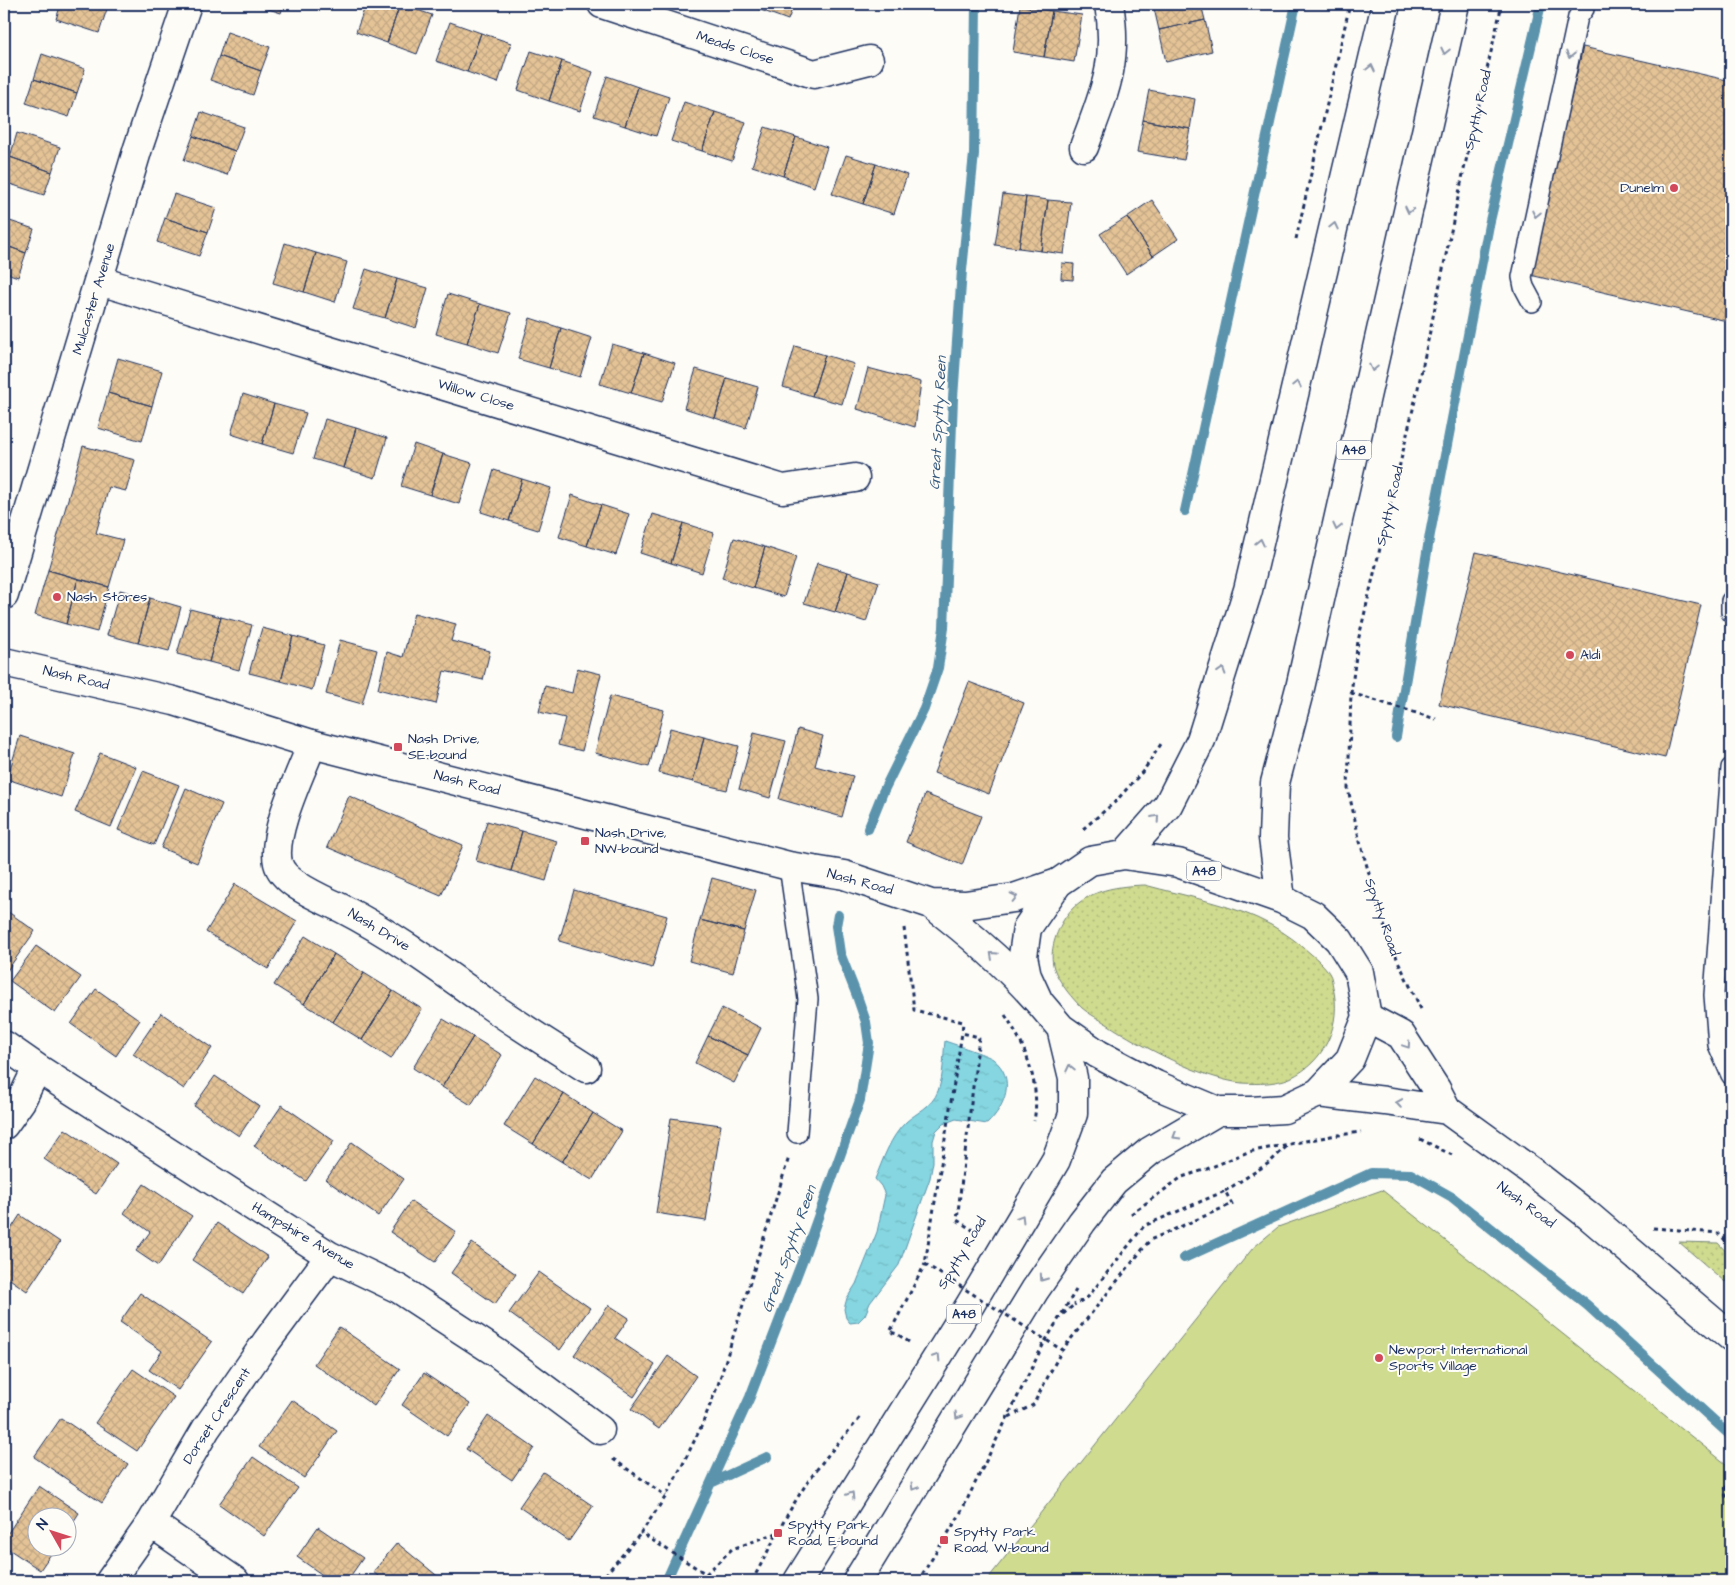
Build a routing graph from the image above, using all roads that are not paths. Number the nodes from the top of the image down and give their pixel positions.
1 (187, 4) edge
2 (602, 4) edge
3 (1108, 4) edge
4 (1386, 4) edge
5 (1455, 4) edge
6 (1584, 9) dead end
7 (868, 60) dead end
8 (1084, 147) dead end
9 (100, 281) junction
10 (1532, 302) dead end
11 (855, 478) dead end
12 (4, 596) edge
13 (1731, 601) edge
14 (1731, 612) edge
15 (4, 662) edge
16 (312, 744) junction
17 (1731, 768) edge
18 (1124, 855) junction
19 (789, 866) junction
20 (1058, 883) junction
21 (1281, 899) junction
22 (931, 904) junction
23 (1039, 1002) junction
24 (1368, 1018) junction
25 (1061, 1028) junction
26 (4, 1045) edge
27 (37, 1068) junction
28 (586, 1068) dead end
29 (1731, 1075) edge
30 (1318, 1093) junction
31 (1447, 1110) junction
32 (1218, 1111) junction
33 (4, 1125) edge
34 (797, 1133) road end
35 (330, 1256) junction
36 (1731, 1336) edge
37 (600, 1430) road end
38 (151, 1523) junction
39 (110, 1581) edge
40 (235, 1581) edge
41 (798, 1581) edge
42 (857, 1581) edge

1 - 9 street, Mulcaster Avenue
2 - 7 street, Meads Close
3 - 8 street
18 -> 4 street
5 -> 21 street, A48
6 -> 10 lane
9 - 11 street, Willow Close
9 - 12 street, Mulcaster Avenue
13 - 14 lane
15 - 16 street, Nash Road
16 - 19 street, Nash Road
16 - 28 street, Nash Drive
17 - 29 lane
18 - 20 street, A48
18 - 21 street, A48
19 - 22 street, Nash Road
19 - 34 lane
22 -> 20 street, Nash Road
20 - 23 street, A48
21 - 24 street, A48
23 -> 22 street, Nash Road
23 - 25 street, A48
24 - 30 street, A48
24 -> 31 street, Nash Road
25 - 32 street, A48
41 -> 25 street, A48
26 - 27 street, Hampshire Avenue
27 - 33 street
27 - 35 street, Hampshire Avenue
31 -> 30 street, Nash Road
30 - 32 street, A48
31 - 36 street, Nash Road
32 -> 42 street
35 - 37 street, Hampshire Avenue
35 - 38 street, Dorset Crescent
38 - 39 street, Dorset Crescent
38 - 40 street

